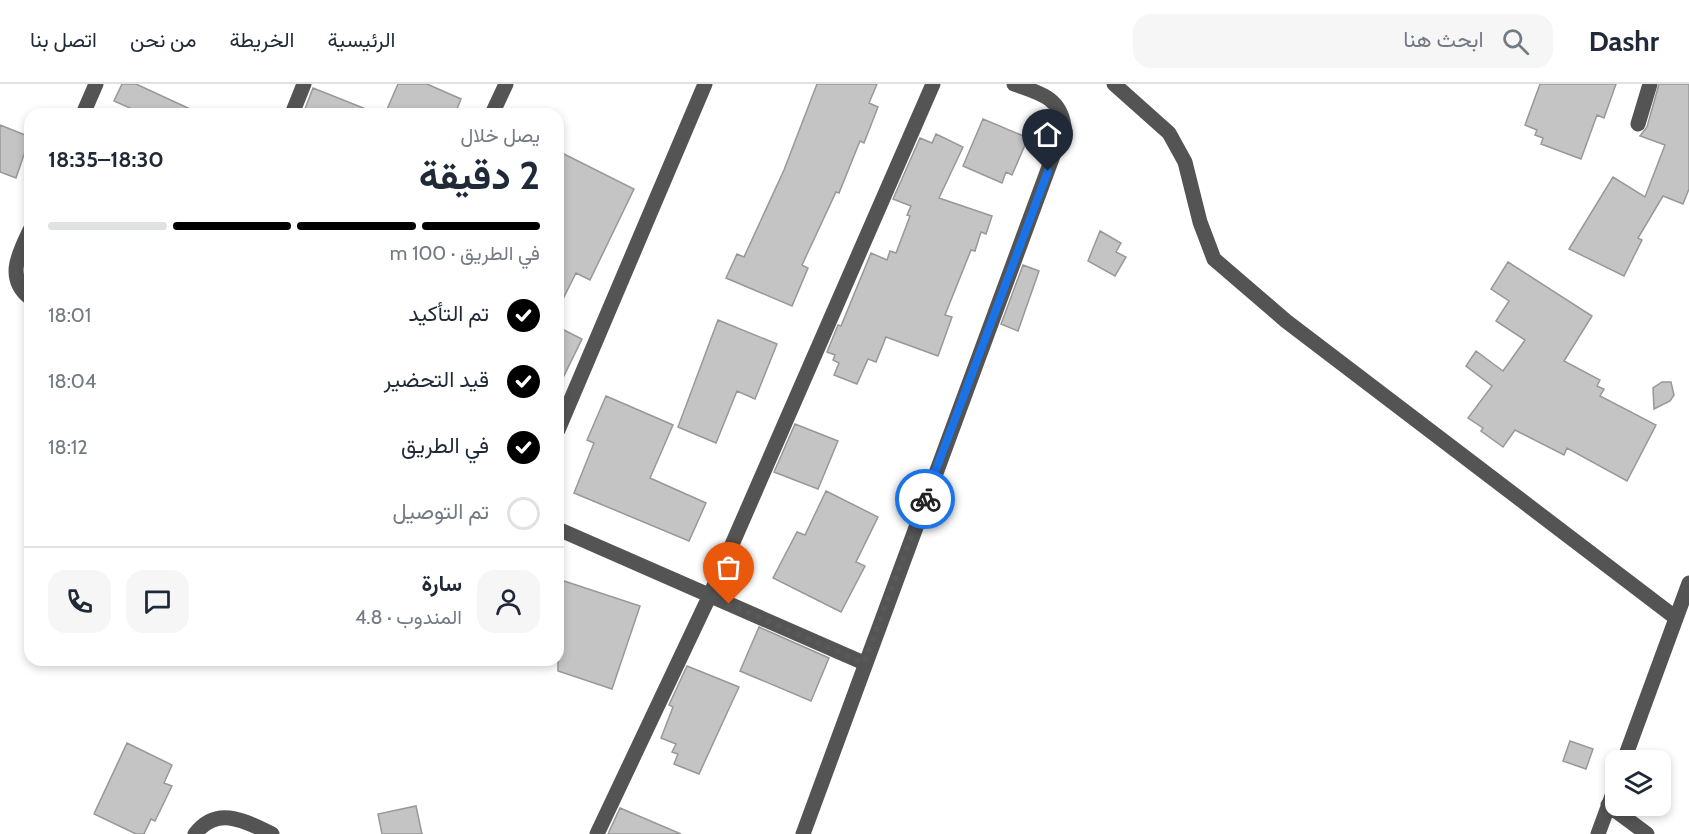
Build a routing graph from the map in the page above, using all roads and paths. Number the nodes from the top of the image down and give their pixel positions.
1 (96, 84) edge
2 (304, 84) edge
3 (506, 84) edge
4 (705, 84) edge
5 (933, 84) edge
6 (1014, 84) edge
7 (1113, 84) edge
8 (1650, 84) edge
9 (86, 108) edge
10 (294, 108) edge
11 (495, 108) edge
12 (1638, 124) dead end
13 (24, 243) edge
14 (24, 290) edge
15 (564, 416) edge
16 (564, 532) edge
17 (1689, 583) edge
18 (710, 595) junction
19 (1682, 614) edge
20 (864, 663) junction
21 (1628, 750) edge
22 (1605, 814) edge
23 (1623, 816) edge
24 (195, 834) edge
25 (272, 834) edge
26 (597, 834) edge
27 (803, 834) edge
28 (1598, 834) edge
29 (1647, 834) edge

1 - 9 street
2 - 10 street
3 - 11 street
4 - 15 street
5 - 18 street
6 - 20 street
7 - 19 street
8 - 12 street
13 - 14 street
16 - 18 street
17 - 19 street
18 - 20 street
18 - 26 street
19 - 21 street
20 - 27 street
22 - 28 street
23 - 29 street
24 - 25 street

